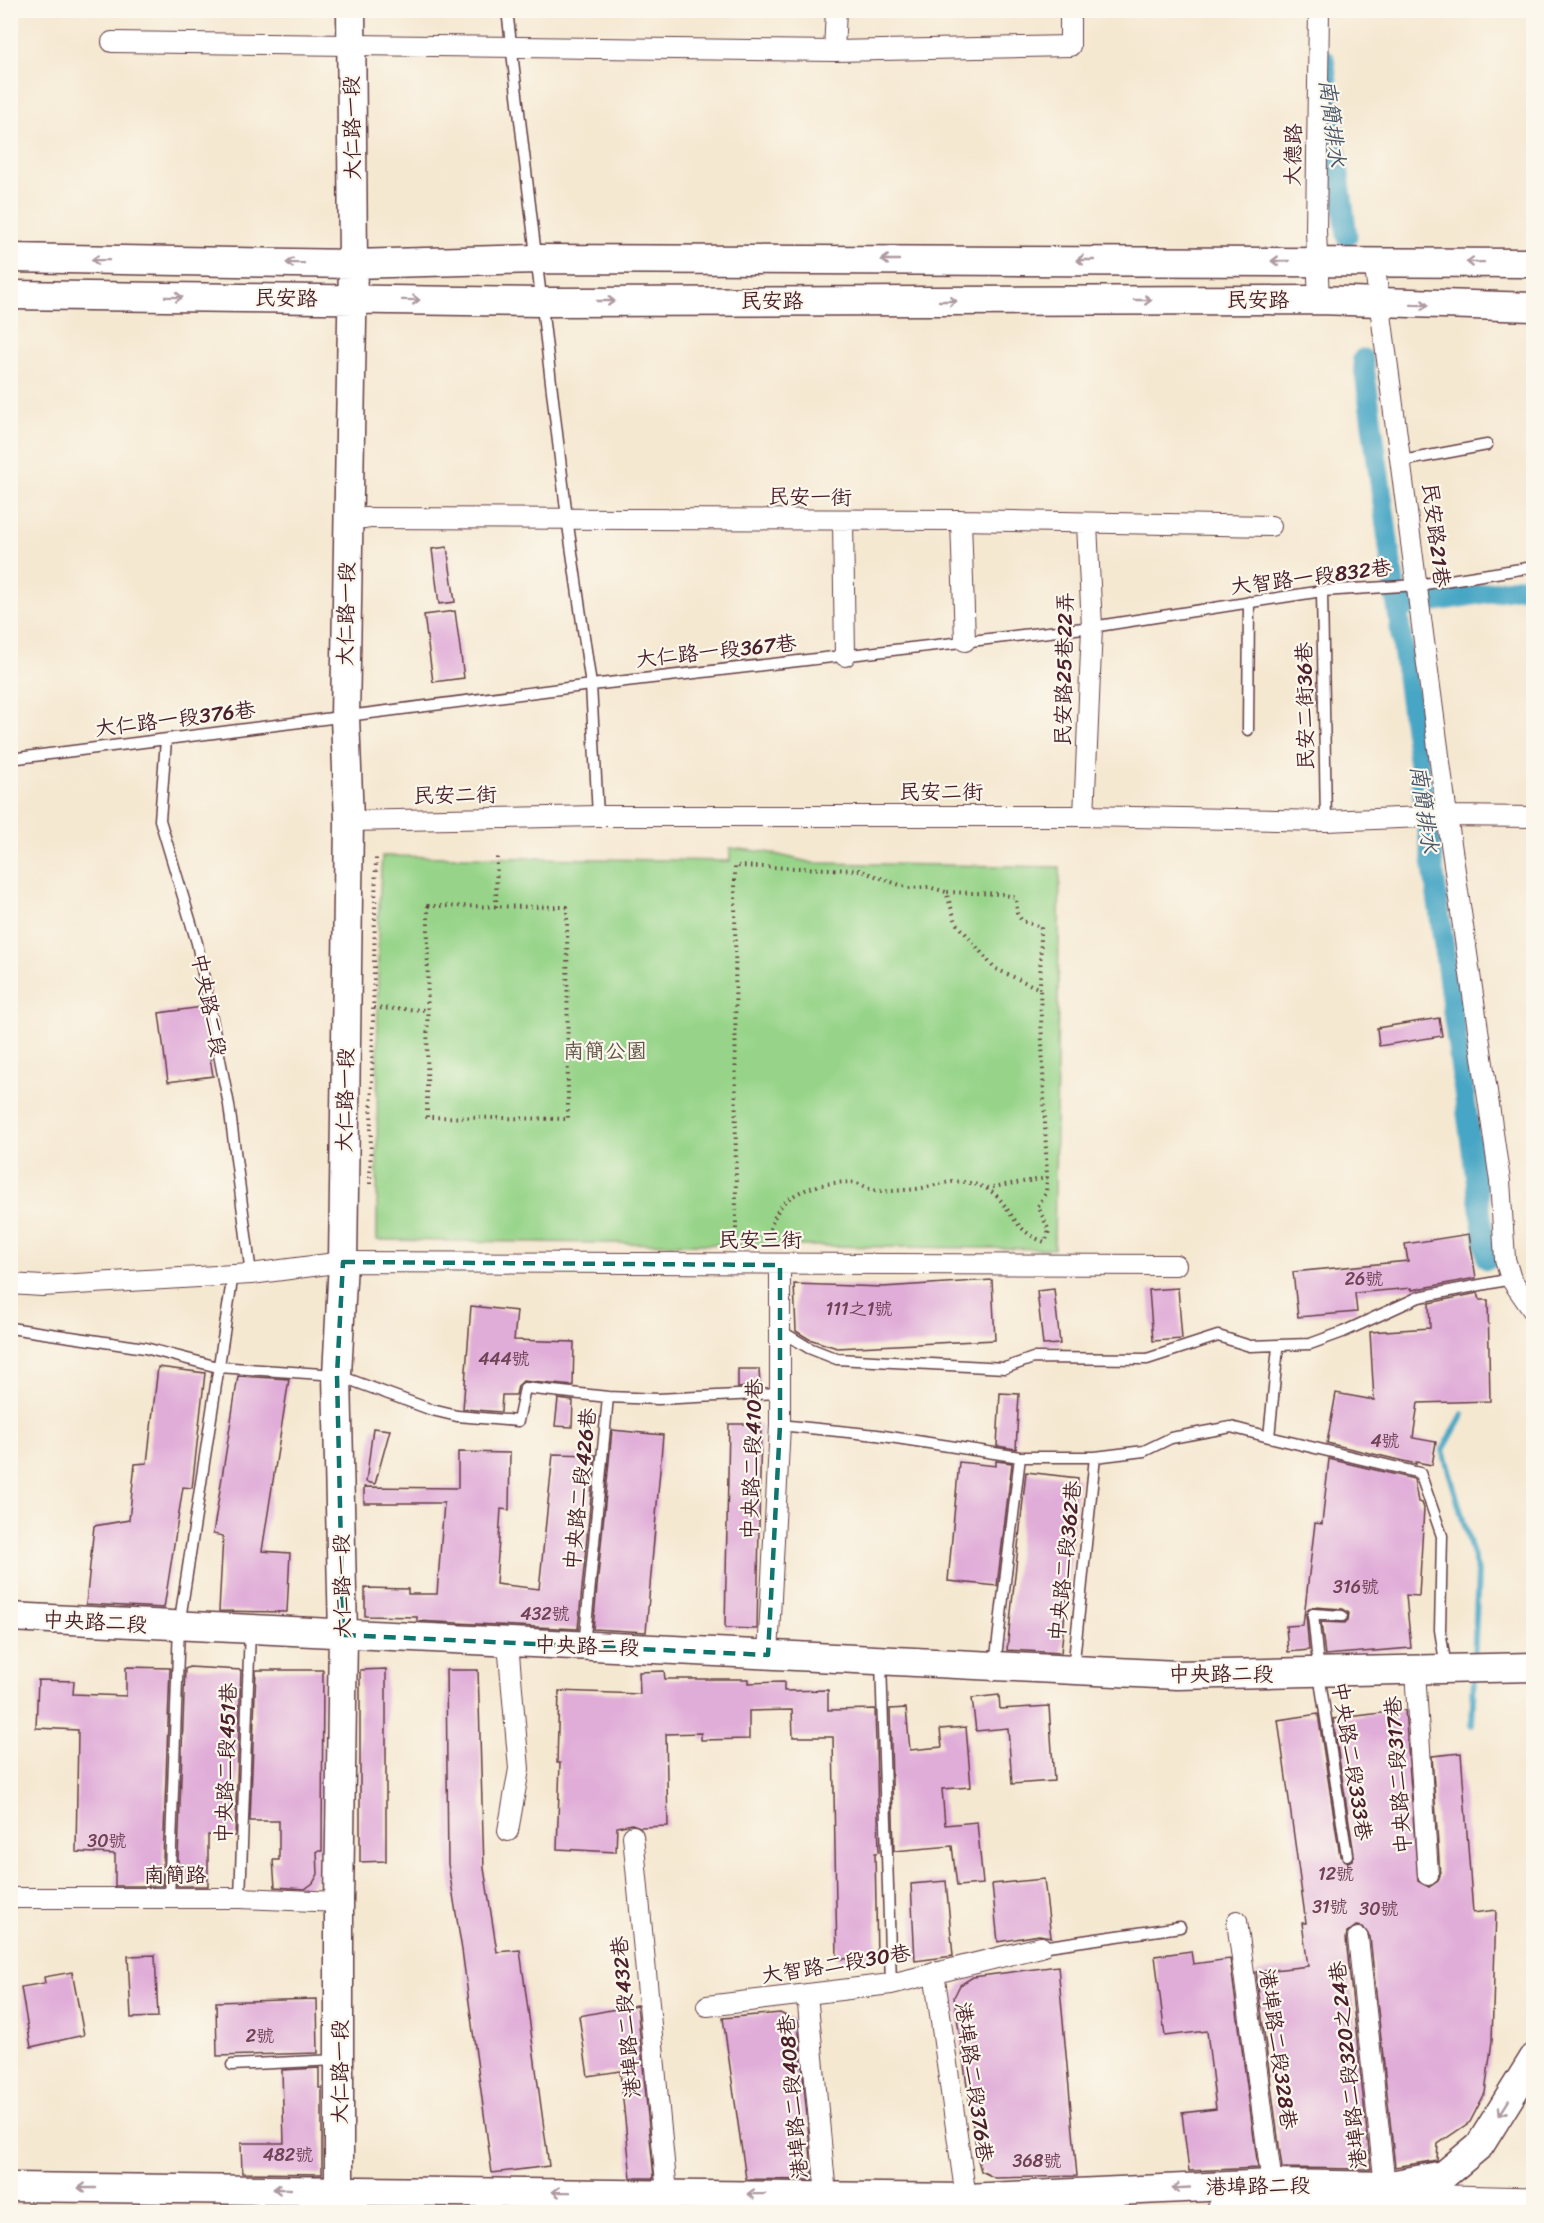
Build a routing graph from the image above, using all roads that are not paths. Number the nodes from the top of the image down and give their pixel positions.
1 (351, 10) edge
2 (507, 10) edge
3 (837, 10) edge
4 (1070, 10) edge
5 (1319, 10) edge
6 (112, 42) dead end
7 (351, 43) junction
8 (512, 45) junction
9 (834, 51) junction
10 (10, 258) edge
11 (537, 259) junction
12 (1317, 261) junction
13 (1374, 261) junction
14 (1533, 263) edge
15 (354, 264) junction
16 (10, 295) edge
17 (352, 299) junction
18 (1319, 300) junction
19 (543, 302) junction
20 (1378, 303) junction
21 (1533, 307) edge
22 (1487, 445) dead end
23 (1402, 460) junction
24 (348, 518) junction
25 (567, 518) junction
26 (961, 520) junction
27 (843, 522) junction
28 (1087, 524) junction
29 (1271, 526) dead end
30 (1533, 567) edge
31 (1418, 585) junction
32 (1322, 591) junction
33 (1249, 603) junction
34 (1092, 627) junction
35 (966, 641) junction
36 (845, 656) junction
37 (591, 684) junction
38 (345, 717) junction
39 (1248, 730) dead end
40 (166, 740) junction
41 (10, 759) edge
42 (598, 816) junction
43 (1084, 816) junction
44 (1447, 816) junction
45 (1533, 817) edge
46 (349, 821) junction
47 (1326, 821) junction
48 (772, 1260) junction
49 (343, 1262) junction
50 (1176, 1264) dead end
51 (242, 1274) junction
52 (1511, 1279) junction
53 (10, 1284) edge
54 (1533, 1312) edge
55 (10, 1328) edge
56 (781, 1331) junction
57 (1278, 1347) junction
58 (218, 1367) junction
59 (337, 1375) junction
60 (778, 1393) junction
61 (608, 1397) junction
62 (780, 1425) junction
63 (1269, 1437) junction
64 (1020, 1457) junction
65 (1095, 1457) junction
66 (10, 1617) edge
67 (1342, 1617) dead end
68 (179, 1626) junction
69 (250, 1630) junction
70 (343, 1635) junction
71 (508, 1643) junction
72 (584, 1646) junction
73 (768, 1655) junction
74 (881, 1661) junction
75 (995, 1665) junction
76 (1533, 1667) edge
77 (1446, 1668) junction
78 (1073, 1670) junction
79 (1414, 1671) junction
80 (1319, 1674) junction
81 (508, 1832) dead end
82 (633, 1836) dead end
83 (1347, 1855) dead end
84 (1428, 1875) dead end
85 (10, 1898) edge
86 (240, 1898) junction
87 (169, 1900) junction
88 (339, 1902) junction
89 (1237, 1921) dead end
90 (1180, 1927) dead end
91 (1358, 1938) dead end
92 (1041, 1947) joint
93 (934, 1972) junction
94 (891, 1984) junction
95 (807, 1994) junction
96 (707, 2006) dead end
97 (1533, 2058) edge
98 (340, 2059) junction
99 (232, 2065) dead end
100 (1272, 2184) junction
101 (1385, 2186) junction
102 (10, 2187) edge
103 (667, 2193) junction
104 (1533, 2194) edge
105 (826, 2195) junction
106 (966, 2198) junction
107 (340, 2201) edge
108 (1533, 2204) edge
109 (1224, 2212) edge

1 - 7 street, 大仁路一段
2 - 8 lane
3 - 9 street
4 - 9 street
5 - 12 street, 大德路
6 - 7 street
7 - 8 street
7 - 15 street, 大仁路一段
8 - 9 street
8 - 11 lane
15 -> 10 street, 民安路
12 -> 11 street, 民安路
11 - 15 street, 民安路
11 - 19 lane
12 - 13 street, 民安路
12 - 18 street, 大德路
14 -> 13 street, 民安路
13 - 20 street, 民安路21巷
15 - 17 street, 大仁路一段
16 -> 17 street, 民安路
17 -> 19 street, 民安路
17 - 24 street, 大仁路一段
19 -> 18 street, 民安路
18 - 20 street, 民安路
19 - 25 lane
20 -> 21 street, 民安路
20 - 23 street, 民安路21巷
22 - 23 lane
23 - 31 street, 民安路21巷
24 - 25 street, 民安一街
24 - 38 street, 大仁路一段
25 - 27 street, 民安一街
25 - 37 lane
26 - 27 street, 民安一街
26 - 28 street, 民安一街
26 - 35 street
27 - 36 street
28 - 29 street, 民安一街
28 - 34 street, 民安路25巷22弄
30 - 31 lane, 大智路一段832巷
31 - 32 lane, 大智路一段832巷
31 - 44 street, 民安路21巷
32 - 33 lane, 大智路一段832巷
32 - 47 lane, 民安二街36巷
33 - 34 lane, 大智路一段832巷
33 - 39 lane
34 - 35 lane, 大仁路一段367巷
34 - 43 street, 民安路25巷22弄
35 - 36 lane, 大仁路一段367巷
36 - 37 lane, 大仁路一段367巷
37 - 38 lane, 大仁路一段367巷
37 - 42 lane
38 - 40 lane, 大仁路一段376巷
38 - 46 street, 大仁路一段
40 - 41 lane, 大仁路一段376巷
40 - 51 lane, 中央路二段
42 - 43 street, 民安二街
42 - 46 street, 民安二街
43 - 47 street, 民安二街
44 - 45 street, 民安二街
44 - 47 street, 民安二街
44 - 52 street, 民安路21巷
46 - 49 street, 大仁路一段
48 - 49 street, 民安三街
48 - 50 street, 民安三街
48 - 56 street, 中央路二段410巷
49 - 51 street
49 - 59 street, 大仁路一段
51 - 53 street
51 - 58 lane, 中央路二段
52 - 54 street
52 - 57 lane
55 - 58 lane
56 - 57 lane
56 - 60 street, 中央路二段410巷
57 - 63 lane
58 - 59 lane
58 - 68 lane, 中央路二段
59 - 61 lane
59 - 70 street, 大仁路一段
60 - 61 lane, 中央路二段426巷
60 - 62 street, 中央路二段410巷
61 - 72 lane, 中央路二段426巷
62 - 64 lane
62 - 73 street, 中央路二段410巷
63 - 65 lane
63 - 77 lane
64 - 65 lane
64 - 75 lane
65 - 78 lane, 中央路二段362巷
66 - 68 street, 中央路二段
67 - 80 lane, 中央路二段333巷
68 - 69 street, 中央路二段
68 - 87 lane
69 - 70 street, 中央路二段
69 - 86 lane, 中央路二段451巷
70 - 71 street, 中央路二段
70 - 88 street, 大仁路一段
71 - 72 street, 中央路二段
71 - 81 street
72 - 73 street, 中央路二段
73 - 74 street, 中央路二段
74 - 75 street, 中央路二段
74 - 94 lane
75 - 78 street, 中央路二段
76 - 77 street, 中央路二段
77 - 79 street, 中央路二段
78 - 80 street, 中央路二段
79 - 80 street, 中央路二段
79 - 84 street, 中央路二段317巷
80 - 83 lane, 中央路二段333巷
82 - 103 street, 港埠路二段432巷
85 - 87 street, 南簡路
86 - 87 street, 南簡路
86 - 88 street, 南簡路
88 - 98 street, 大仁路一段
89 - 100 street, 港埠路二段328巷
90 - 92 lane
91 - 101 street, 港埠路二段320之24巷
92 - 93 street, 大智路二段30巷
93 - 94 street, 大智路二段30巷
93 - 106 street, 港埠路二段376巷
94 - 95 street, 大智路二段30巷
95 - 96 street, 大智路二段30巷
95 - 105 street, 港埠路二段408巷
97 -> 101 street
98 - 99 lane
98 - 107 street, 大仁路一段
100 - 101 street, 港埠路二段
100 -> 106 street, 港埠路二段
101 - 104 street, 港埠路二段
107 -> 102 street, 港埠路二段
105 -> 103 street, 港埠路二段
103 -> 107 street, 港埠路二段
105 - 106 street, 港埠路二段
108 - 109 highway

